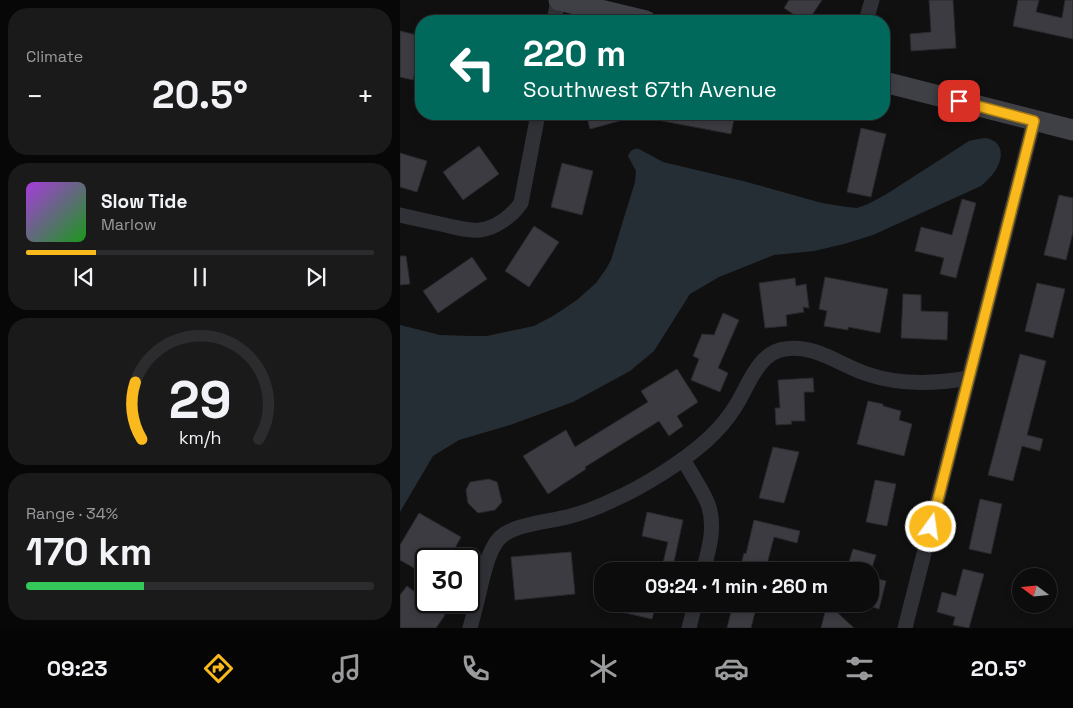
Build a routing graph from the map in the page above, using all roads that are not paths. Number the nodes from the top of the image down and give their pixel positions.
1 (559, 0) edge
2 (872, 0) edge
3 (610, 6) edge
4 (555, 15) edge
5 (632, 15) edge
6 (868, 15) edge
7 (890, 84) edge
8 (537, 120) edge
9 (1034, 121) junction
10 (1073, 130) edge
11 (400, 214) edge
12 (968, 378) junction
13 (683, 459) junction
14 (705, 562) edge
15 (693, 612) edge
16 (470, 628) edge
17 (689, 628) edge
18 (905, 628) edge

1 - 3 main road
1 - 4 street
2 - 6 street
3 - 5 main road
7 - 9 main road
8 - 11 street
9 - 10 main road
9 - 12 street
12 - 13 street
12 - 18 street
13 - 14 street
13 - 16 street
15 - 17 street

